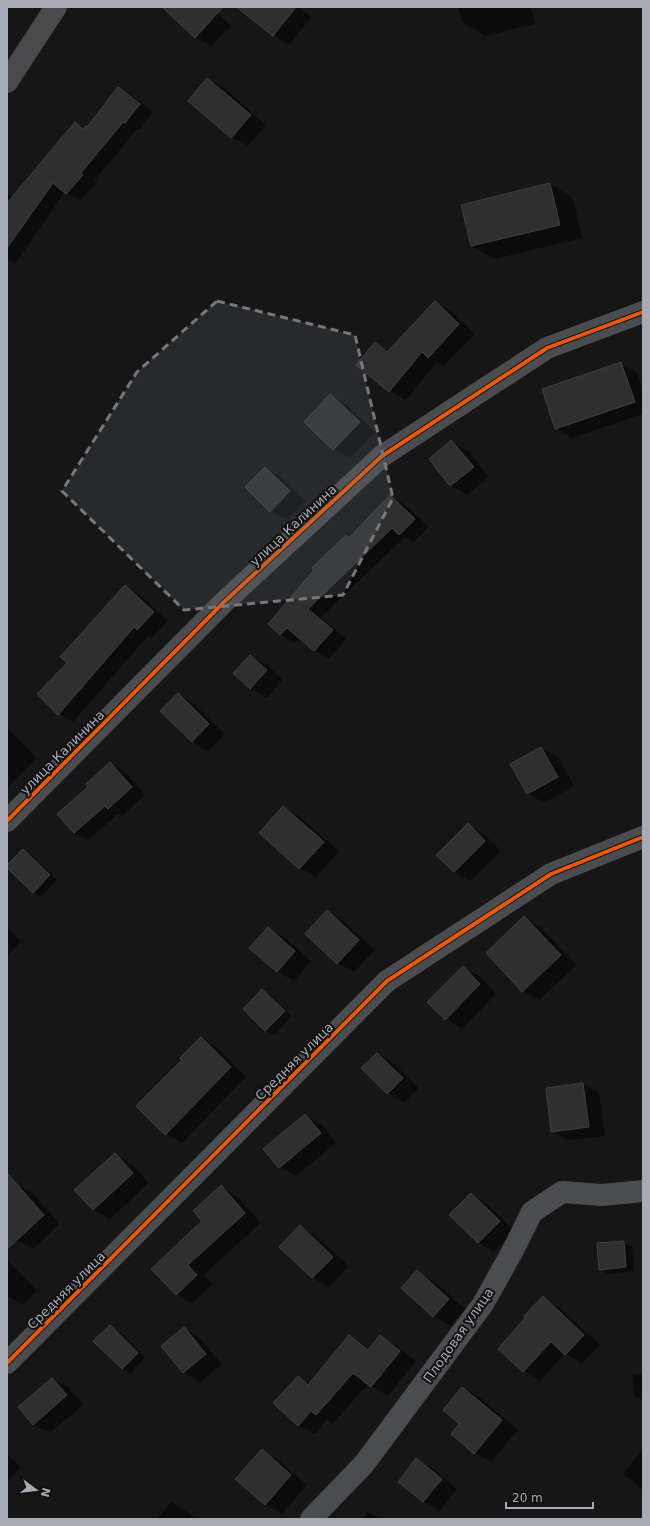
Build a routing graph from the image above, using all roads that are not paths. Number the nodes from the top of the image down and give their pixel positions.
1 (56, 7) edge
2 (7, 82) edge
3 (643, 312) edge
4 (7, 821) edge
5 (643, 837) edge
6 (643, 1191) edge
7 (7, 1363) edge
8 (311, 1519) edge

1 - 2 main road
3 - 4 street, улица Калинина
5 - 7 street, Средняя улица
6 - 8 street, Плодовая улица

